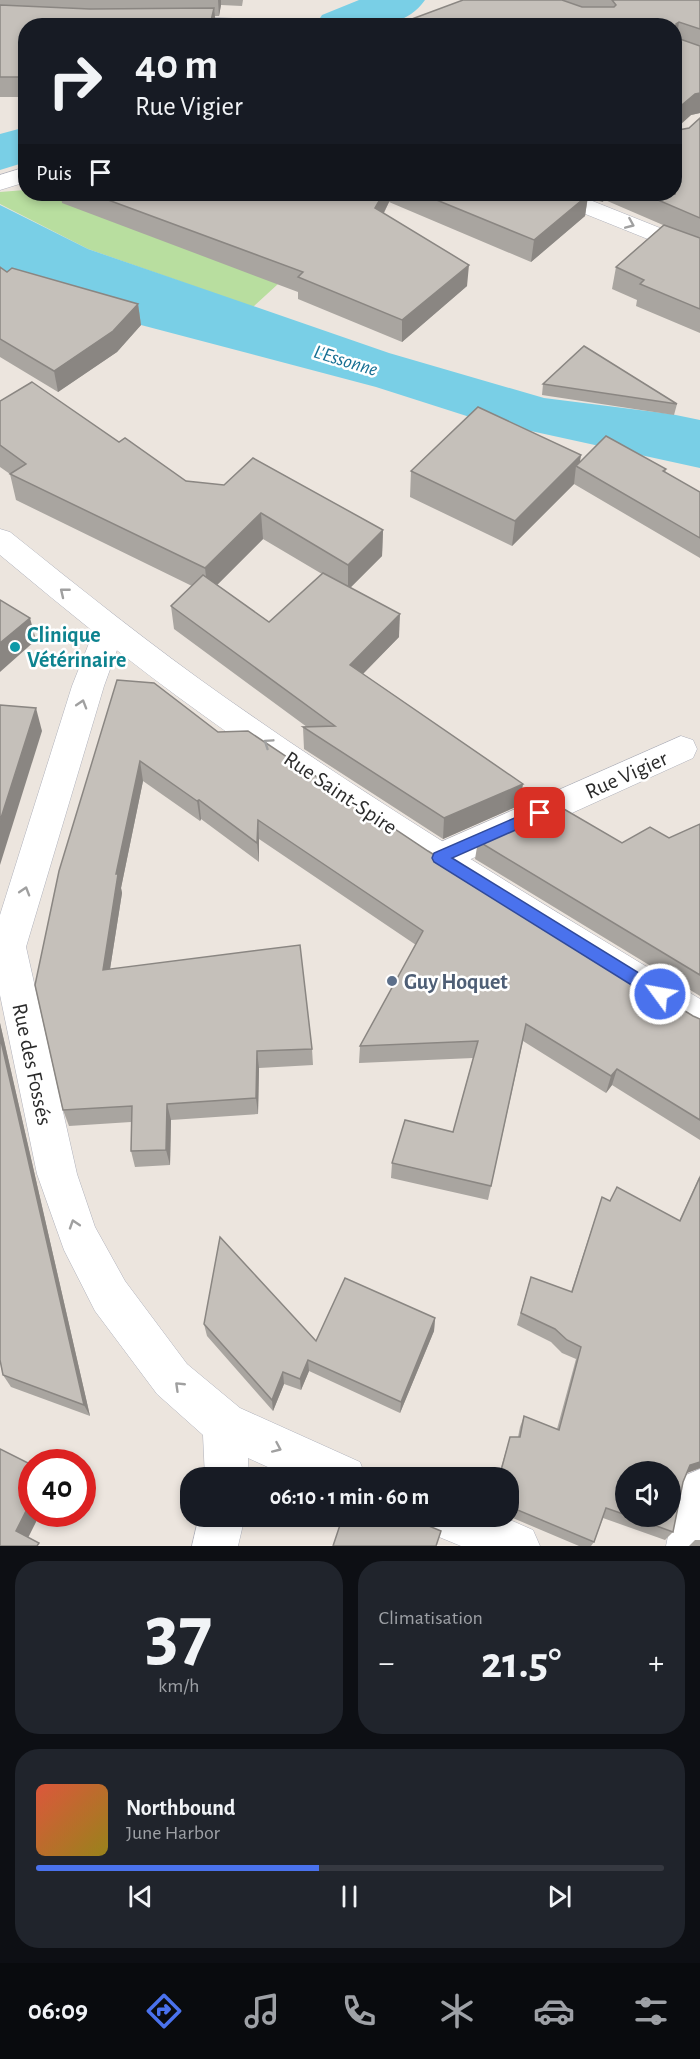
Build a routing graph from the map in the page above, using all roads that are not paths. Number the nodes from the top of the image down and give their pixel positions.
1 (18, 177) edge
2 (0, 183) edge
3 (574, 201) edge
4 (604, 201) edge
5 (594, 209) junction
6 (700, 253) edge
7 (0, 539) edge
8 (111, 628) junction
9 (681, 749) dead end
10 (439, 858) junction
11 (4, 948) edge
12 (700, 1019) edge
13 (224, 1424) junction
14 (226, 1467) edge
15 (320, 1467) edge
16 (700, 1492) edge
17 (219, 1527) edge
18 (470, 1527) edge
19 (215, 1546) edge
20 (517, 1546) edge
21 (689, 1546) edge

1 - 2 street
3 - 5 street
4 - 5 street
5 -> 6 street
8 -> 7 street, Rue Saint-Spire
10 -> 8 street, Rue Saint-Spire
11 -> 8 street, Rue des Fossés
9 - 10 street, Rue Vigier
10 - 12 street, Rue Saint-Spire
13 -> 11 street, Rue des Fossés
13 - 14 street
13 -> 15 street, Rue des Fossés
16 - 21 street
17 - 19 street
18 - 20 street

